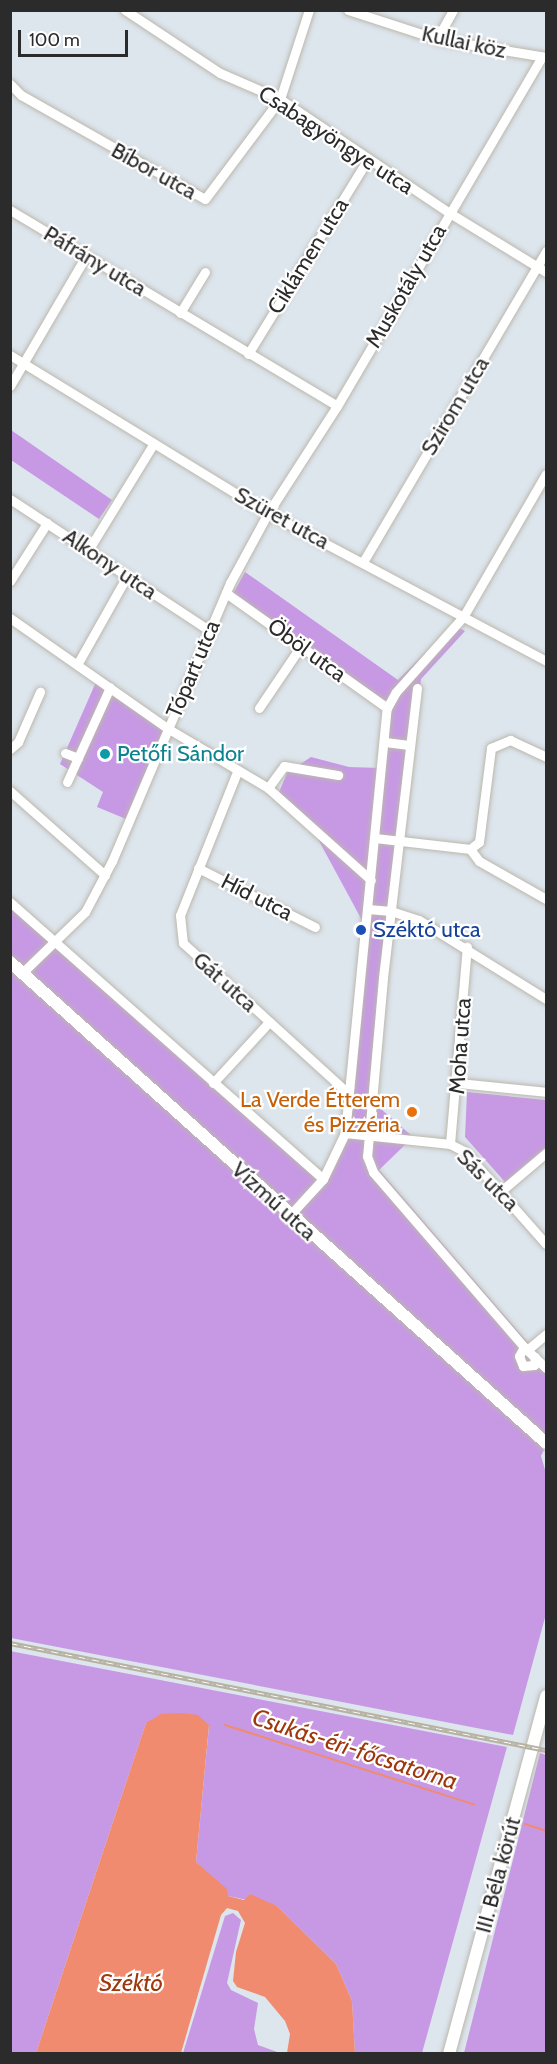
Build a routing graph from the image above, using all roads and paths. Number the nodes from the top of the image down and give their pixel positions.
1 (125, 10) edge
2 (309, 10) edge
3 (348, 10) edge
4 (453, 10) edge
5 (437, 39) junction
6 (544, 57) edge
7 (10, 84) edge
8 (280, 99) junction
9 (368, 159) junction
10 (10, 210) edge
11 (448, 212) junction
12 (546, 251) edge
13 (86, 256) junction
14 (537, 267) junction
15 (205, 272) dead end
16 (546, 272) edge
17 (180, 313) junction
18 (248, 354) junction
19 (10, 355) edge
20 (24, 365) junction
21 (10, 386) edge
22 (337, 406) junction
23 (154, 443) junction
24 (546, 474) edge
25 (10, 500) edge
26 (267, 513) junction
27 (46, 523) junction
28 (89, 549) junction
29 (363, 562) junction
30 (127, 576) junction
31 (10, 581) edge
32 (226, 593) junction
33 (463, 617) junction
34 (10, 618) edge
35 (209, 630) junction
36 (301, 646) junction
37 (546, 661) edge
38 (78, 663) junction
39 (110, 687) junction
40 (417, 688) dead end
41 (40, 692) dead end
42 (259, 708) dead end
43 (387, 708) junction
44 (167, 728) junction
45 (386, 742) junction
46 (409, 745) junction
47 (10, 749) edge
48 (65, 753) dead end
49 (546, 757) edge
50 (78, 758) junction
51 (237, 771) junction
52 (338, 775) dead end
53 (67, 782) dead end
54 (268, 788) junction
55 (10, 790) edge
56 (375, 838) junction
57 (400, 842) junction
58 (470, 849) junction
59 (198, 868) junction
60 (105, 875) junction
61 (371, 880) junction
62 (546, 899) edge
63 (10, 902) edge
64 (368, 909) junction
65 (391, 911) junction
66 (315, 927) dead end
67 (55, 941) junction
68 (467, 947) junction
69 (10, 962) edge
70 (22, 973) junction
71 (546, 999) edge
72 (269, 1022) junction
73 (213, 1083) junction
74 (458, 1083) junction
75 (546, 1092) edge
76 (350, 1094) junction
77 (345, 1133) junction
78 (369, 1136) junction
79 (450, 1144) junction
80 (546, 1153) edge
81 (322, 1179) junction
82 (501, 1191) junction
83 (290, 1215) junction
84 (546, 1244) edge
85 (546, 1334) edge
86 (526, 1349) junction
87 (536, 1357) junction
88 (546, 1368) edge
89 (544, 1440) edge
90 (546, 1696) edge
91 (449, 2054) edge

1 - 8 street, Csabagyöngye utca
2 - 8 street, Bíbor utca
3 - 5 street, Kullai köz
4 - 5 street
5 - 6 street, Kullai köz
6 - 11 street, Muskotály utca
7 - 8 street, Bíbor utca
8 - 9 street, Csabagyöngye utca
9 - 11 street, Csabagyöngye utca
9 - 18 street, Ciklámen utca
10 - 13 street, Páfrány utca
11 - 14 street, Csabagyöngye utca
11 - 22 street, Muskotály utca
12 - 14 street, Szirom utca
13 - 17 street, Páfrány utca
13 - 20 street
14 - 16 street, Csabagyöngye utca
14 - 29 street, Szirom utca
15 - 17 street
17 - 18 street, Páfrány utca
18 - 22 street, Páfrány utca
19 - 20 street, Szüret utca
20 - 21 street
20 - 23 street, Szüret utca
22 - 26 street, Muskotály utca
23 - 26 street, Szüret utca
23 - 28 street
24 - 33 street
25 - 27 street, Alkony utca
26 - 29 street, Szüret utca
26 - 32 street, Tópart utca
27 - 28 street, Alkony utca
27 - 31 street
28 - 30 street, Alkony utca
29 - 33 street, Szüret utca
30 - 35 street, Alkony utca
30 - 38 street
32 - 35 street, Tópart utca
32 - 36 street, Öböl utca
33 - 37 street, Szüret utca
33 - 43 street
34 - 38 street
35 - 44 street, Tópart utca
36 - 42 street
36 - 43 street, Öböl utca
38 - 39 street
39 - 44 street
39 - 50 street
40 - 46 street
41 - 47 street
43 - 45 street
44 - 51 street
44 - 60 street, Tópart utca
45 - 46 street
45 - 56 street
46 - 57 street
48 - 50 street
49 - 58 street
50 - 53 street
51 - 54 street
51 - 59 street, Gát utca
52 - 54 street
54 - 61 street
55 - 60 street
56 - 57 street
56 - 61 street
57 - 58 street
57 - 65 street
58 - 62 street
59 - 66 street, Híd utca
59 - 72 street, Gát utca
60 - 67 street, Tópart utca
61 - 64 street
63 - 67 street
64 - 65 street
64 - 76 street
65 - 68 street
65 - 78 street
67 - 70 street, Tópart utca
67 - 73 street
68 - 71 street
68 - 74 street, Moha utca
69 - 70 main road, Vízmű utca
70 - 83 main road, Vízmű utca
72 - 73 street
72 - 76 street, Gát utca
73 - 81 street
74 - 75 street
74 - 79 street, Moha utca
76 - 77 street
77 - 78 street, Sás utca
77 - 81 street
78 - 79 street, Sás utca
78 - 86 street
79 - 82 street, Sás utca
80 - 82 street
81 - 83 street
82 - 84 street, Sás utca
83 - 89 main road, Vízmű utca
85 - 86 street
86 - 87 street
86 - 87 street
87 - 88 street
90 - 91 main road, III. Béla körút

